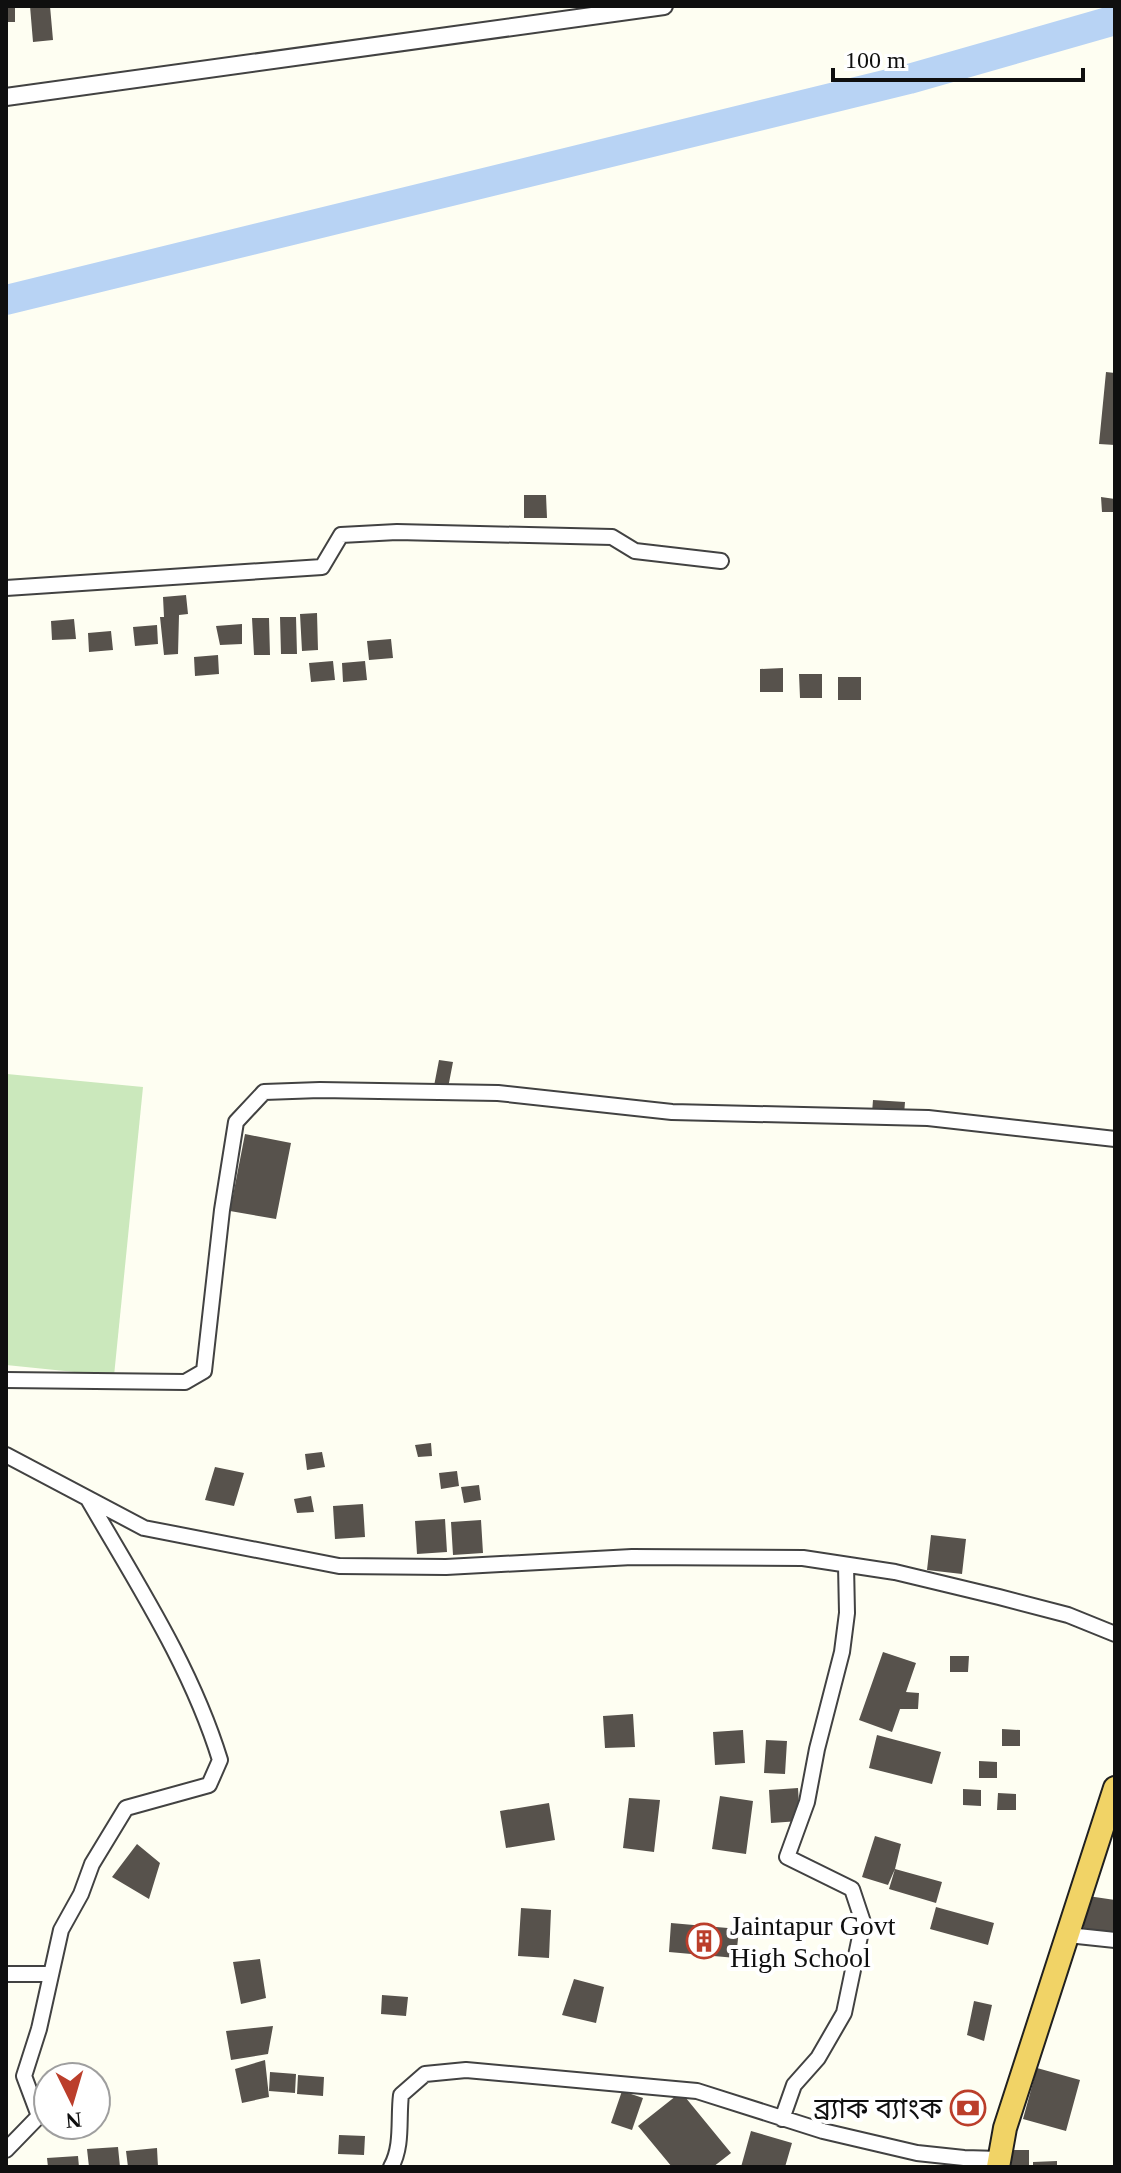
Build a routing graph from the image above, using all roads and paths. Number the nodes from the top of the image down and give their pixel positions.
1 (664, 6) edge
2 (6, 97) edge
3 (721, 561) dead end
4 (6, 588) edge
5 (1115, 1139) edge
6 (6, 1380) edge
7 (6, 1455) edge
8 (88, 1498) junction
9 (846, 1565) junction
10 (1115, 1634) edge
11 (1115, 1788) edge
12 (1068, 1935) junction
13 (1115, 1940) edge
14 (6, 1974) edge
15 (51, 1974) junction
16 (782, 2119) junction
17 (6, 2150) edge
18 (999, 2163) edge
19 (391, 2167) edge

1 - 2 street
3 - 4 street
5 - 6 street
7 - 8 street
8 - 9 street
8 - 15 street
9 - 10 street
9 - 16 street
11 - 12 highway
12 - 13 street
12 - 18 highway
14 - 15 street
15 - 17 street
16 - 18 street
16 - 19 street

